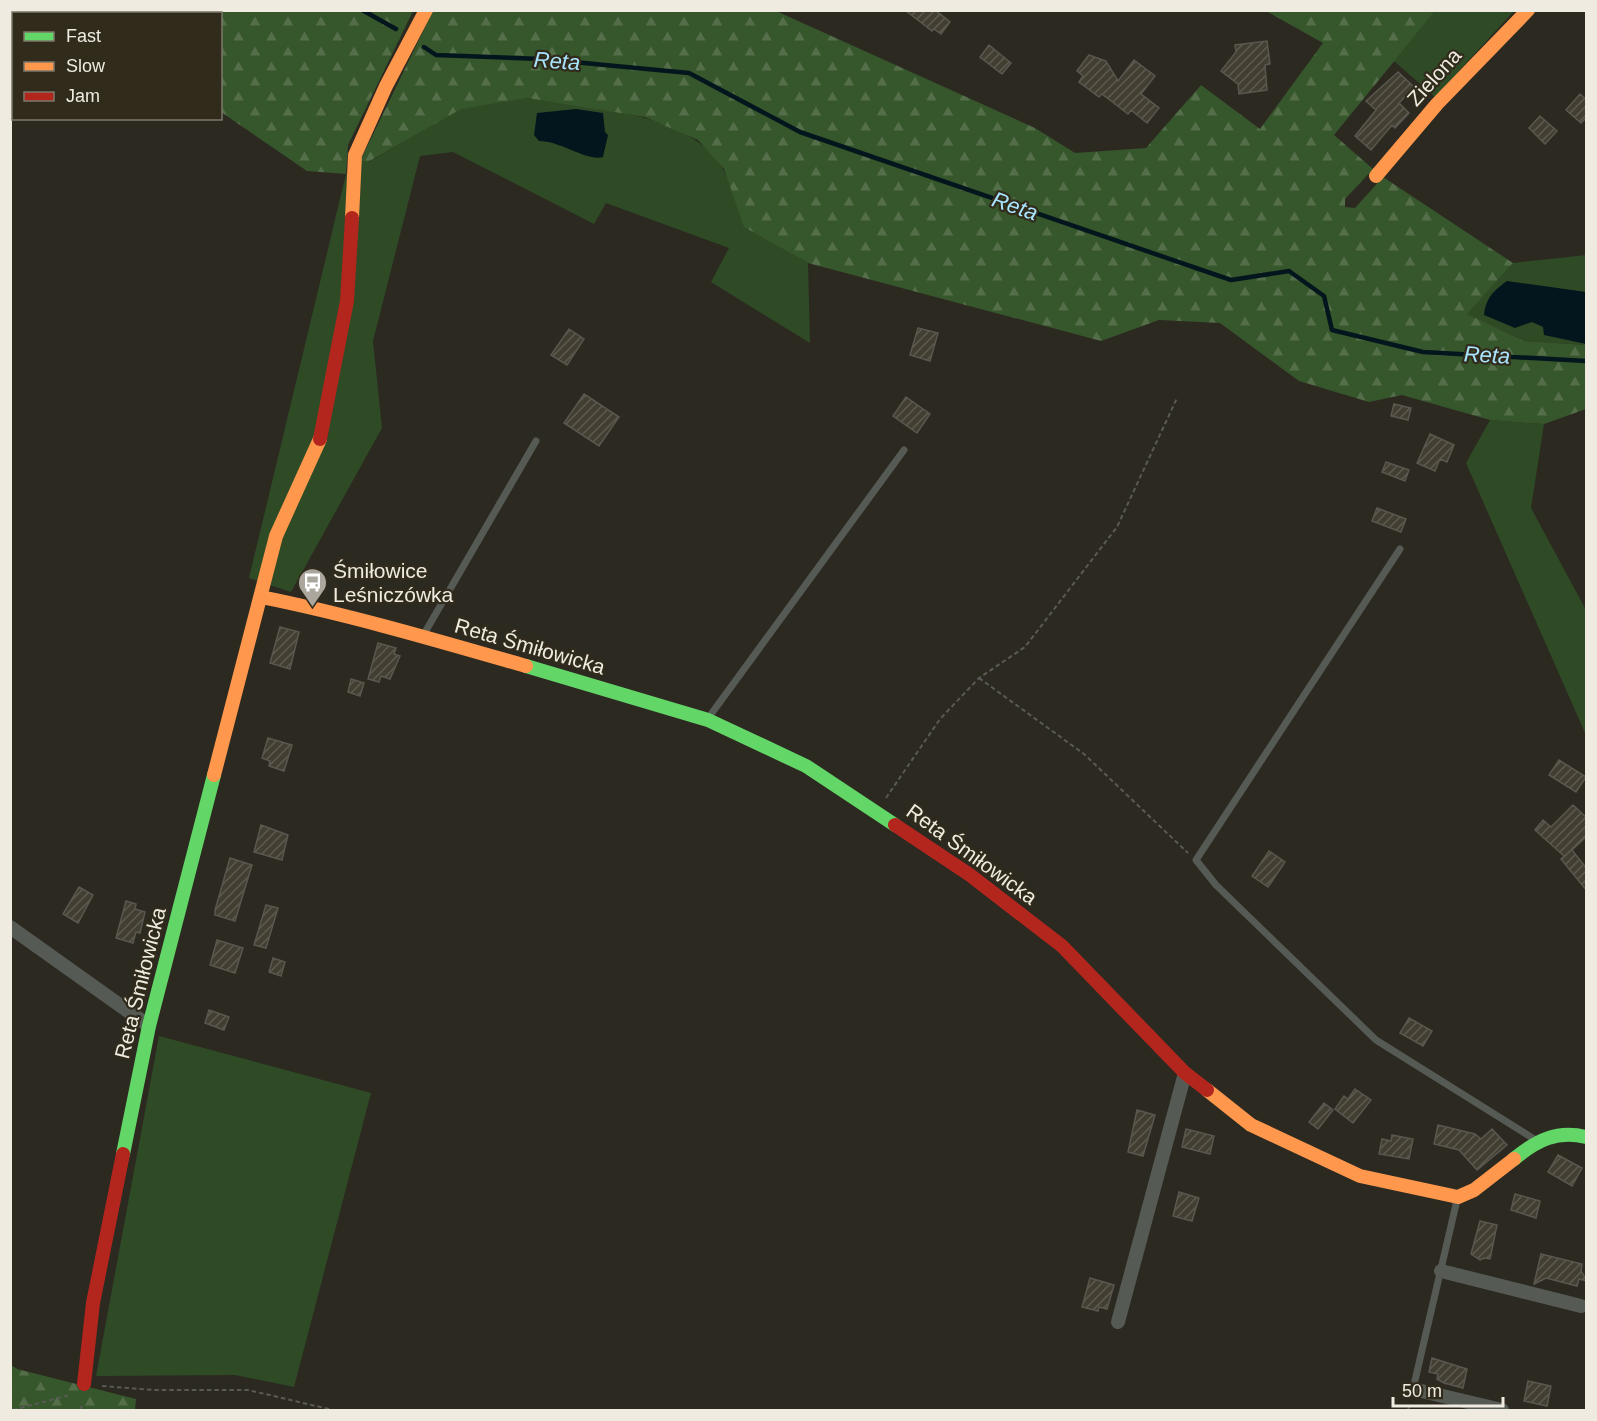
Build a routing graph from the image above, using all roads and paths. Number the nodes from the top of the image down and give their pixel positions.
1 (426, 10) edge
2 (1528, 10) edge
3 (1376, 177) dead end
4 (1177, 398) dead end
5 (536, 441) dead end
6 (904, 450) dead end
7 (1400, 549) dead end
8 (261, 597) junction
9 (423, 636) junction
10 (979, 678) junction
11 (708, 720) junction
12 (877, 810) junction
13 (1196, 860) junction
14 (10, 927) edge
15 (149, 1026) junction
16 (1185, 1073) junction
17 (1587, 1137) edge
18 (1538, 1142) junction
19 (1458, 1197) junction
20 (1441, 1271) junction
21 (1581, 1306) dead end
22 (1118, 1322) dead end
23 (84, 1384) junction
24 (1413, 1389) joint
25 (13, 1410) edge
26 (333, 1410) edge
27 (1502, 1410) edge

1 - 8 street, Reta Śmiłowicka
2 - 3 street, Zielona
4 - 10 path
5 - 9 lane
6 - 11 lane
7 - 13 lane
8 - 9 street, Reta Śmiłowicka
8 - 15 street, Reta Śmiłowicka
9 - 11 street, Reta Śmiłowicka
10 - 12 path
10 - 13 path
11 - 12 street, Reta Śmiłowicka
12 - 16 street, Reta Śmiłowicka
13 - 18 lane
14 - 15 street
15 - 23 street, Reta Śmiłowicka
16 - 19 street, Reta Śmiłowicka
16 - 22 street
17 - 18 street
18 - 19 street
19 - 20 lane
20 - 21 street
20 - 24 lane
23 - 25 path
23 - 26 path
24 - 27 street

